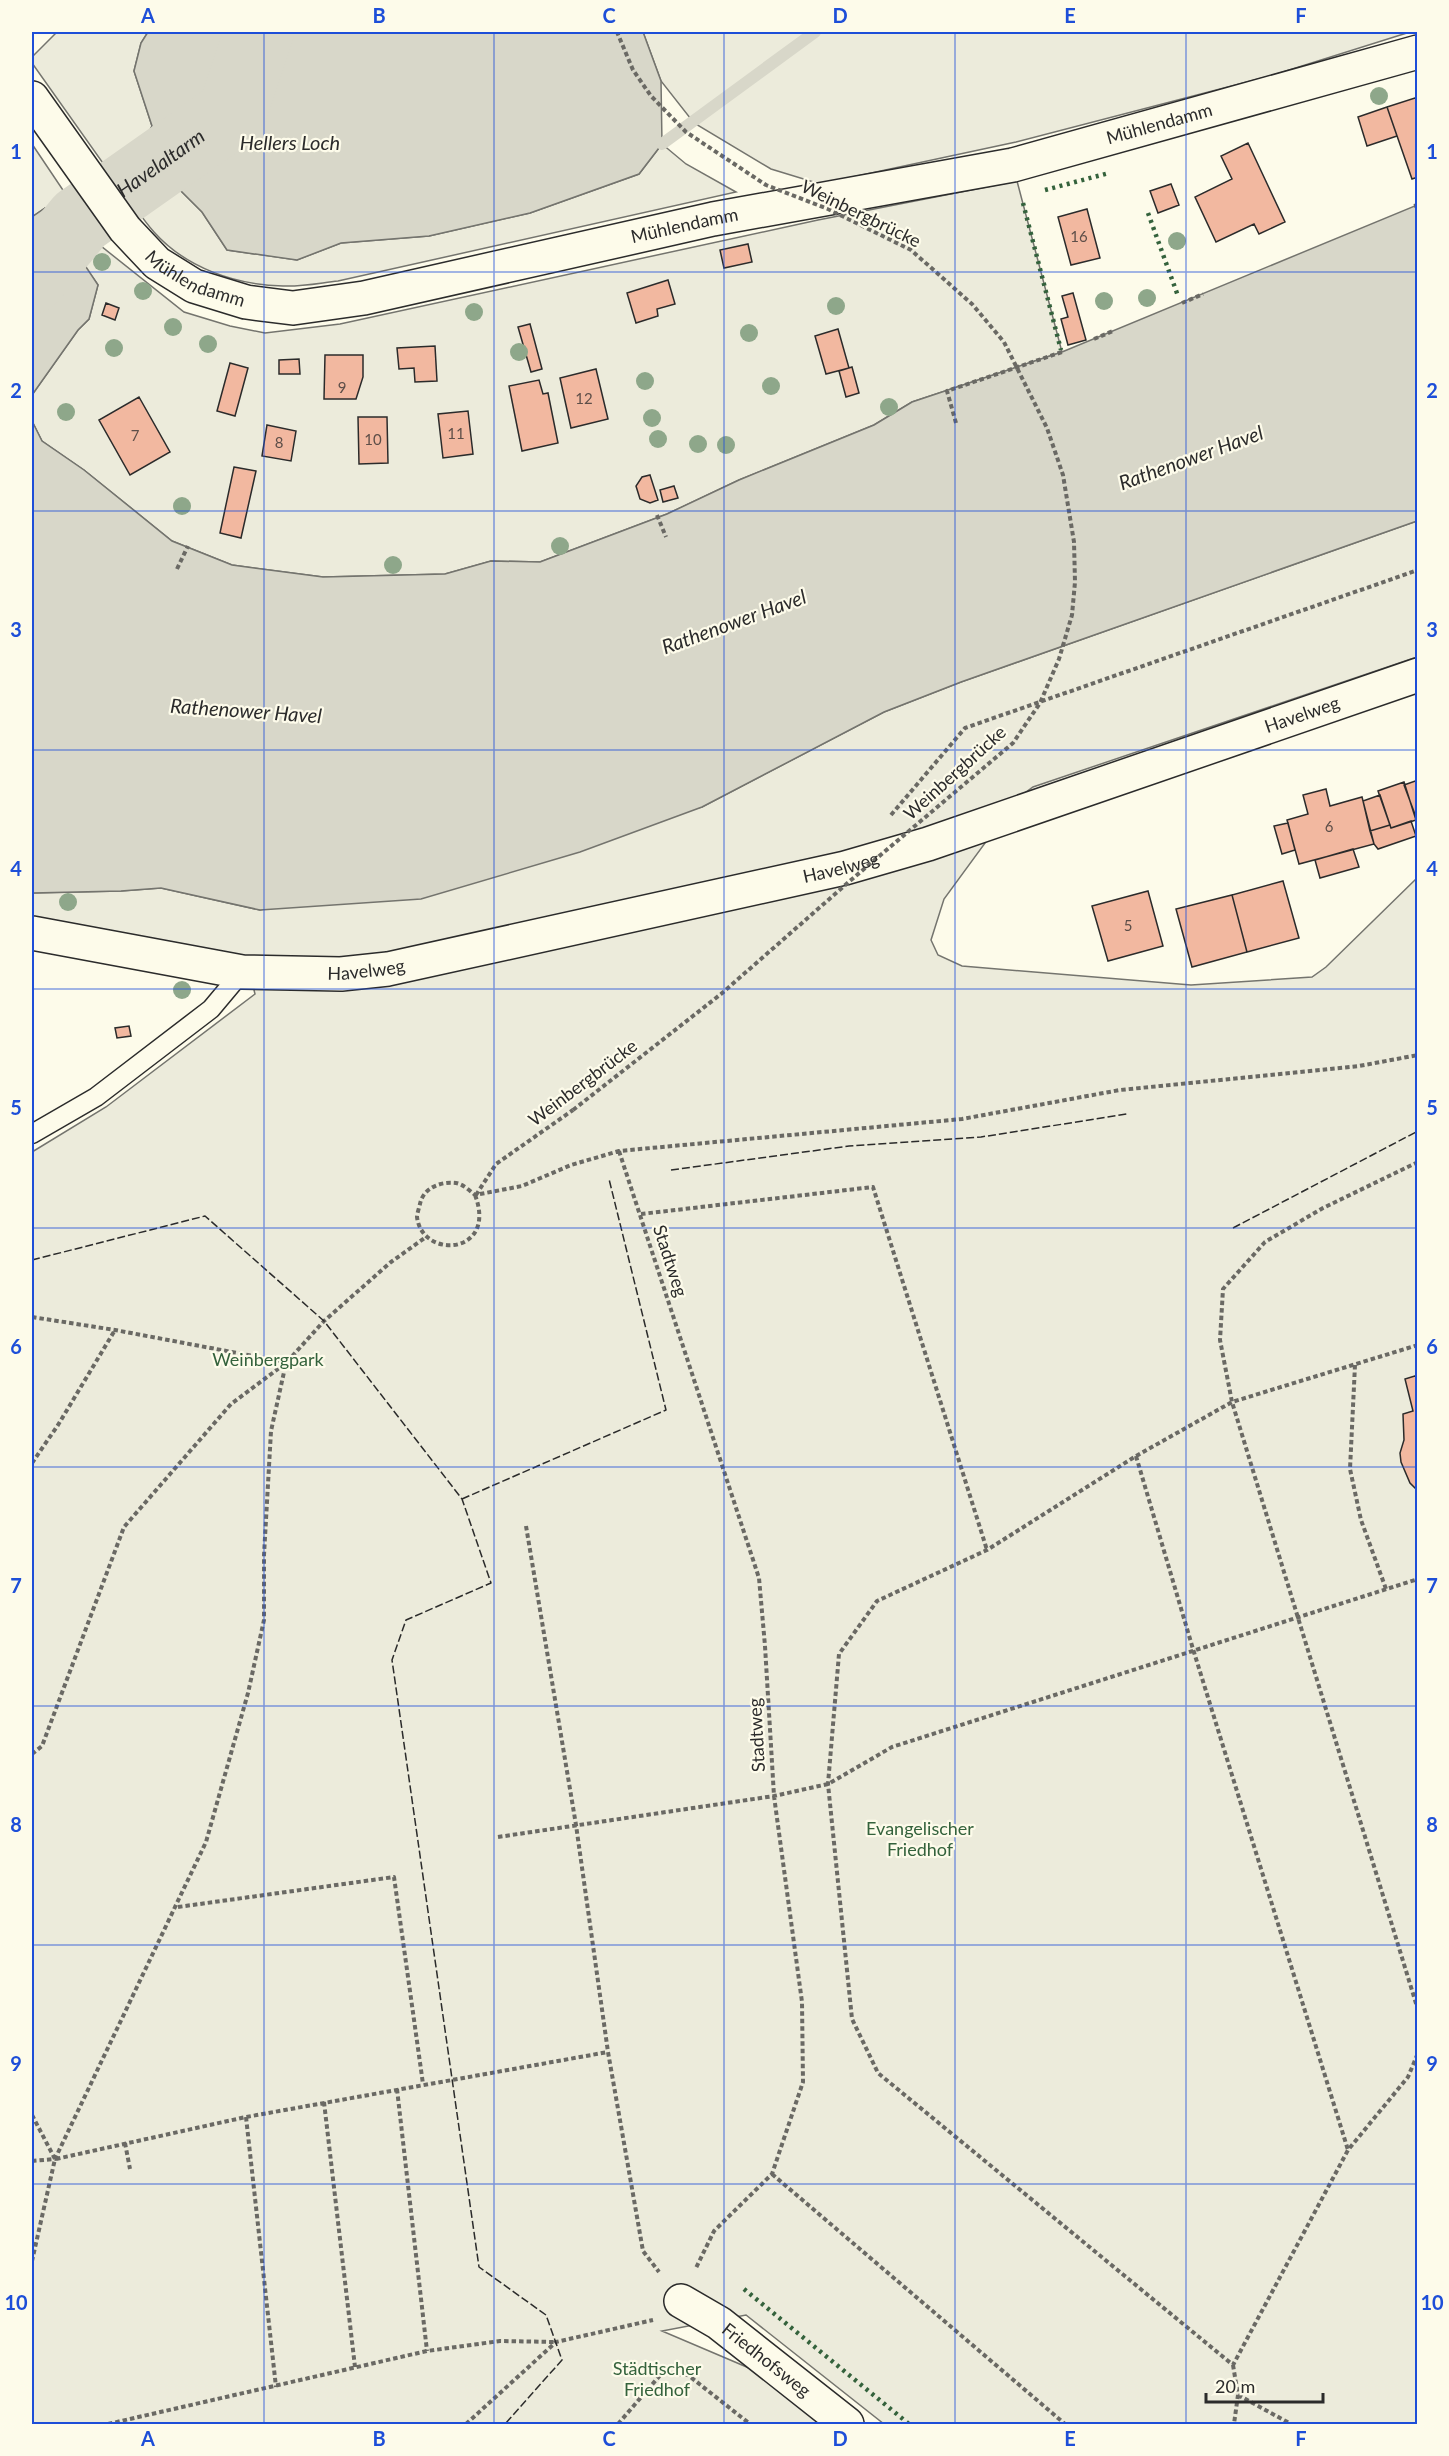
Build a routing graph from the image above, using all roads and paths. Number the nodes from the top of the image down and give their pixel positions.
1 (617, 32) edge
2 (1418, 52) edge
3 (32, 98) edge
4 (1203, 294) dead end
5 (1182, 303) dead end
6 (1113, 331) dead end
7 (1094, 339) dead end
8 (1062, 352) dead end
9 (956, 423) dead end
10 (657, 515) dead end
11 (666, 537) dead end
12 (188, 546) dead end
13 (177, 569) dead end
14 (1418, 570) edge
15 (1418, 675) edge
16 (890, 815) dead end
17 (32, 933) edge
18 (242, 972) junction
19 (1418, 1055) edge
20 (32, 1134) edge
21 (619, 1151) junction
22 (1418, 1162) edge
23 (476, 1195) junction
24 (641, 1214) junction
25 (426, 1237) junction
26 (32, 1317) edge
27 (115, 1330) junction
28 (1418, 1345) edge
29 (286, 1363) junction
30 (1355, 1365) junction
31 (1232, 1402) junction
32 (1136, 1456) junction
33 (32, 1463) edge
34 (526, 1526) dead end
35 (987, 1550) junction
36 (1418, 1579) edge
37 (1386, 1589) junction
38 (1297, 1618) junction
39 (1193, 1649) junction
40 (32, 1754) edge
41 (828, 1784) junction
42 (774, 1796) junction
43 (576, 1825) junction
44 (498, 1837) dead end
45 (177, 1907) junction
46 (1418, 2010) edge
47 (608, 2052) junction
48 (1418, 2053) edge
49 (424, 2084) junction
50 (396, 2089) junction
51 (324, 2102) junction
52 (32, 2115) edge
53 (246, 2117) junction
54 (125, 2143) junction
55 (1348, 2150) junction
56 (55, 2159) junction
57 (32, 2161) edge
58 (130, 2169) dead end
59 (772, 2174) junction
60 (32, 2261) edge
61 (681, 2301) junction
62 (556, 2342) junction
63 (427, 2350) junction
64 (1233, 2365) junction
65 (355, 2367) junction
66 (276, 2387) junction
67 (1238, 2395) junction
68 (108, 2424) edge
69 (466, 2424) edge
70 (618, 2424) edge
71 (750, 2424) edge
72 (847, 2424) edge
73 (1065, 2424) edge
74 (1234, 2424) edge
75 (1292, 2424) edge

1 - 23 path, Weinbergbrücke, bridge
2 - 3 street, Mühlendamm
4 - 5 path
6 - 7 path
8 - 9 path
10 - 11 path
12 - 13 path
14 - 16 path
15 - 18 street, Havelweg
17 - 18 street, Havelweg
18 - 20 lane
19 - 21 path
21 - 23 path
21 - 24 path, Stadtweg
22 - 31 path
23 - 25 path
23 - 25 path
24 - 35 path
24 - 42 path, Stadtweg
25 - 29 path
26 - 27 path
27 - 29 path
27 - 33 path
28 - 30 path
29 - 40 path
29 - 45 path
30 - 31 path
30 - 37 path
31 - 32 path
31 - 38 path
32 - 35 path
32 - 39 path
34 - 43 path
35 - 41 path
36 - 37 path
37 - 38 path
38 - 39 path
38 - 46 path
39 - 41 path
39 - 55 path
41 - 42 path
41 - 64 path
42 - 43 path
42 - 59 path, Stadtweg
43 - 44 path
43 - 47 path
45 - 49 path
45 - 56 path
47 - 49 path
47 - 61 path
48 - 55 path
49 - 50 path
50 - 51 path
50 - 63 path
51 - 53 path
51 - 65 path
52 - 56 path
53 - 54 path
53 - 66 path
54 - 56 path
54 - 58 path
55 - 64 path
56 - 57 path
56 - 60 path
59 - 61 path, Stadtweg
59 - 73 path
61 - 62 path
61 - 72 street, Friedhofsweg
62 - 63 path
62 - 69 path
63 - 65 path
64 - 67 path
65 - 66 path
66 - 68 path
67 - 74 path
67 - 75 path
70 - 71 path

